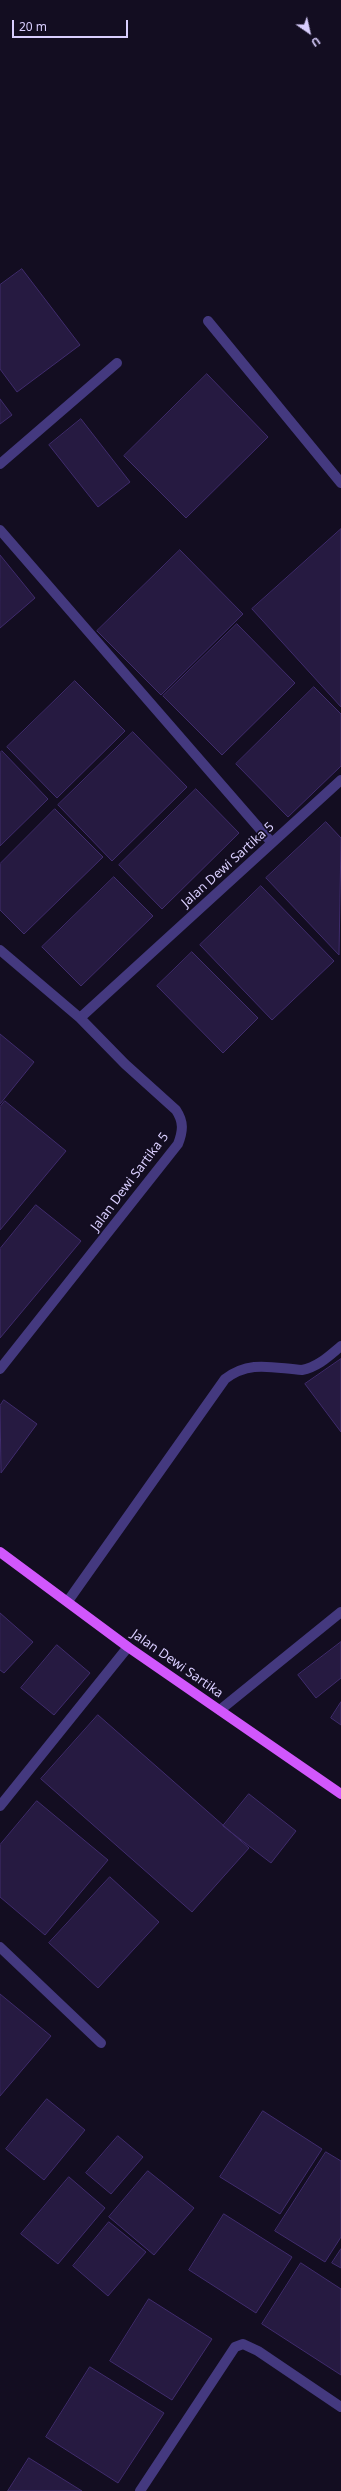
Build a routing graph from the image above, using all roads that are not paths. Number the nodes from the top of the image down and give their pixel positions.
1 (208, 321) dead end
2 (117, 363) dead end
3 (0, 464) edge
4 (341, 483) edge
5 (0, 530) edge
6 (341, 780) edge
7 (272, 843) junction
8 (0, 950) edge
9 (80, 1018) junction
10 (341, 1346) edge
11 (0, 1369) edge
12 (0, 1552) edge
13 (68, 1601) junction
14 (341, 1612) edge
15 (128, 1647) junction
16 (220, 1710) junction
17 (341, 1794) edge
18 (0, 1806) edge
19 (0, 1947) edge
20 (101, 2043) dead end
21 (341, 2407) edge
22 (140, 2491) edge

1 - 4 street
2 - 3 street
5 - 7 street
6 - 7 street, Jalan Dewi Sartika 5
7 - 9 street, Jalan Dewi Sartika 5
8 - 9 street, Jalan Dewi Sartika 5
9 - 11 street, Jalan Dewi Sartika 5
10 - 13 street
12 - 13 main road, Jalan Dewi Sartika
13 - 15 main road, Jalan Dewi Sartika
14 - 16 street
15 - 16 main road, Jalan Dewi Sartika
15 - 18 street
16 - 17 main road, Jalan Dewi Sartika
19 - 20 street
21 - 22 street

